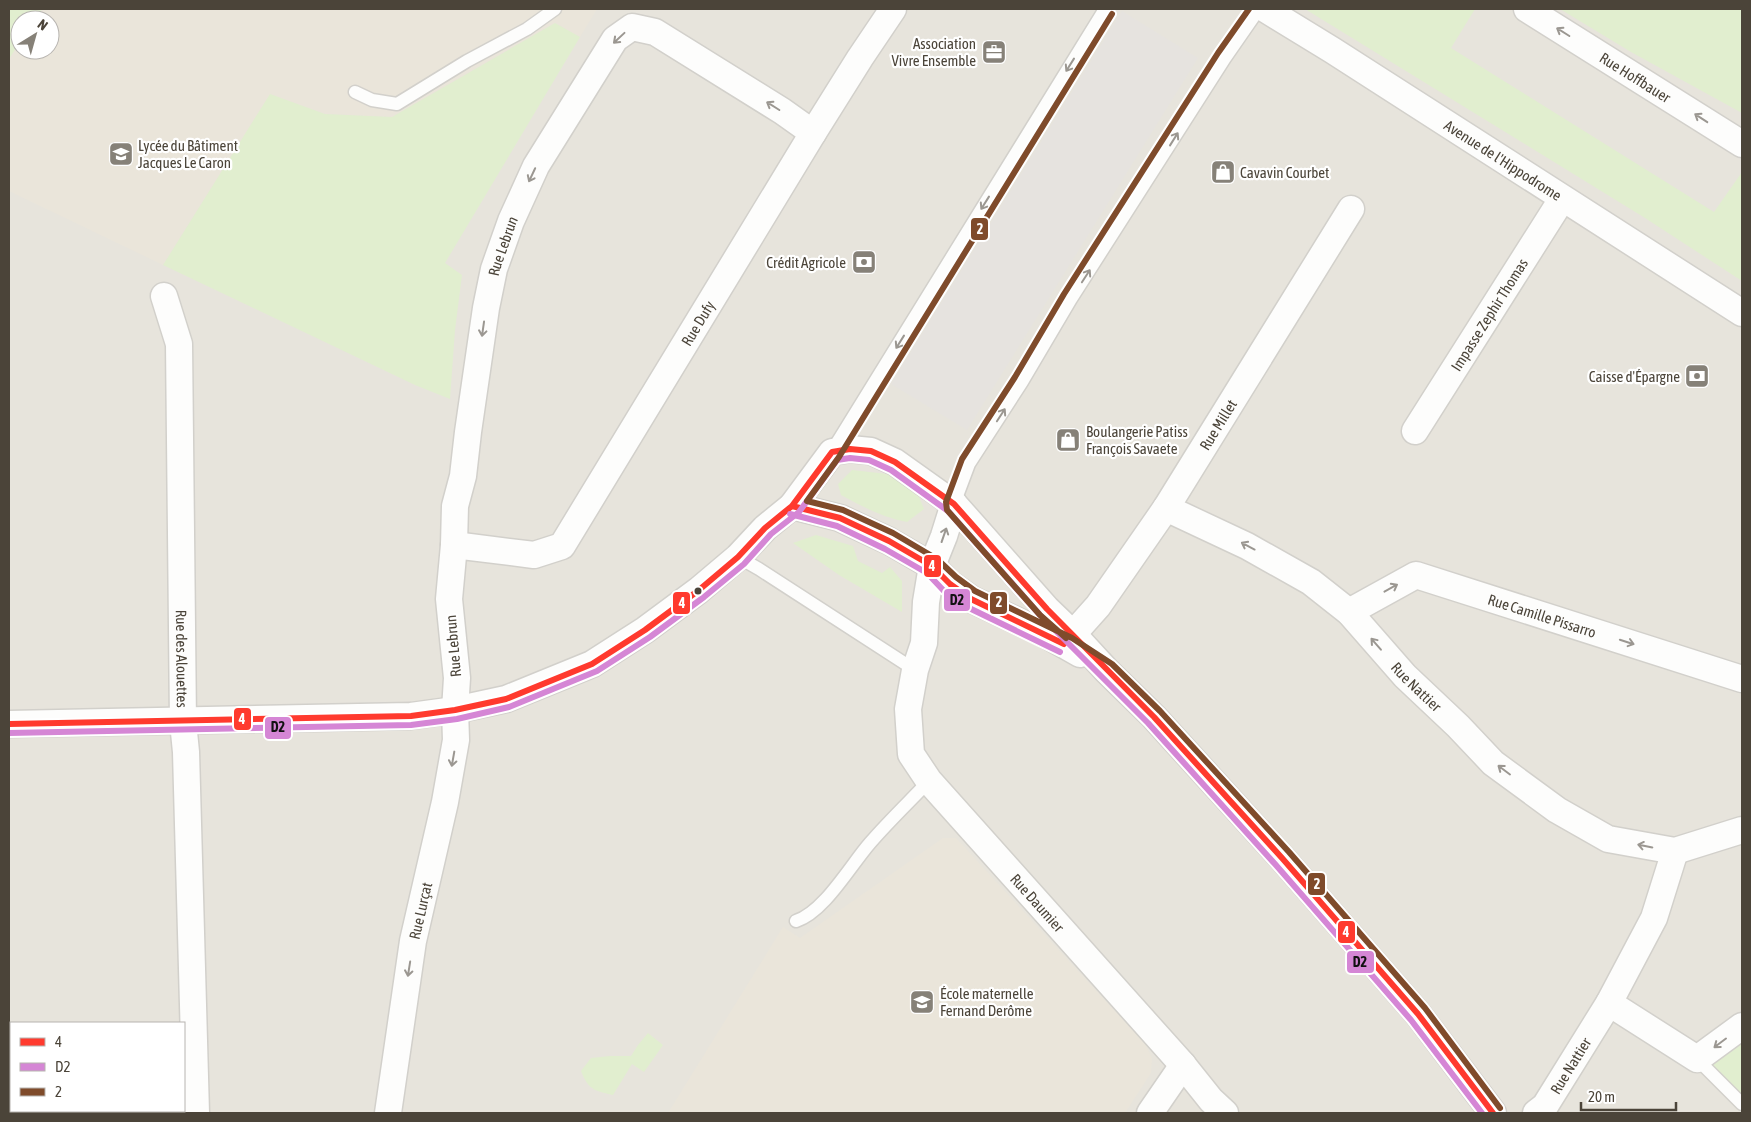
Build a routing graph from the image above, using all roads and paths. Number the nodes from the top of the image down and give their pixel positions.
1 (555, 9) edge
2 (893, 9) edge
3 (1105, 9) edge
4 (1259, 9) edge
5 (1265, 9) edge
6 (1527, 9) edge
7 (355, 92) dead end
8 (813, 133) junction
9 (1742, 144) edge
10 (1562, 199) junction
11 (1351, 209) dead end
12 (164, 296) dead end
13 (1742, 313) edge
14 (1415, 430) dead end
15 (832, 452) junction
16 (954, 504) junction
17 (792, 506) junction
18 (1166, 508) junction
19 (454, 545) junction
20 (738, 557) junction
21 (932, 566) junction
22 (1349, 612) junction
23 (1073, 634) junction
24 (914, 670) junction
25 (1106, 671) junction
26 (1742, 679) edge
27 (455, 710) junction
28 (183, 722) junction
29 (9, 724) edge
30 (929, 781) junction
31 (1742, 830) edge
32 (1675, 852) junction
33 (796, 921) dead end
34 (1609, 1003) junction
35 (1742, 1026) edge
36 (1698, 1059) junction
37 (1183, 1065) junction
38 (1742, 1104) edge
39 (196, 1113) edge
40 (388, 1113) edge
41 (1150, 1113) edge
42 (1225, 1113) edge
43 (1493, 1113) edge
44 (1536, 1113) edge

1 - 7 lane
2 - 8 street, Rue Dufy
3 -> 15 lane
16 -> 4 lane
5 - 10 street, Avenue de l'Hippodrome
9 -> 6 street, Rue Hoffbauer
8 - 19 street, Rue Dufy
8 -> 19 street, Rue Lebrun
10 - 13 street, Avenue de l'Hippodrome
10 - 14 street, Impasse Zephir Thomas
11 - 18 street, Rue Millet
12 - 28 street, Rue des Alouettes
15 - 16 street
15 - 17 street
21 -> 16 street, Rue Daumier
16 - 23 street
17 - 20 street
17 - 21 street
22 -> 18 street, Rue Nattier
18 - 23 street, Rue Millet
19 - 27 street, Rue Lebrun
20 - 24 lane
20 - 27 street
21 - 24 street, Rue Daumier
21 - 25 street
22 -> 26 street, Rue Camille Pissarro
32 -> 22 street, Rue Nattier
23 - 25 street
24 - 30 street, Rue Daumier
25 - 43 street
27 - 28 street
27 -> 40 street, Rue Lurçat
28 - 29 street
28 - 39 street, Rue des Alouettes
30 - 33 lane
30 - 37 street, Rue Daumier
31 - 32 street, Rue Nattier
32 - 34 street, Rue Nattier
34 - 36 street
34 - 44 street, Rue Nattier
35 -> 36 street
36 - 38 lane
37 - 41 street
37 - 42 street, Rue Daumier

